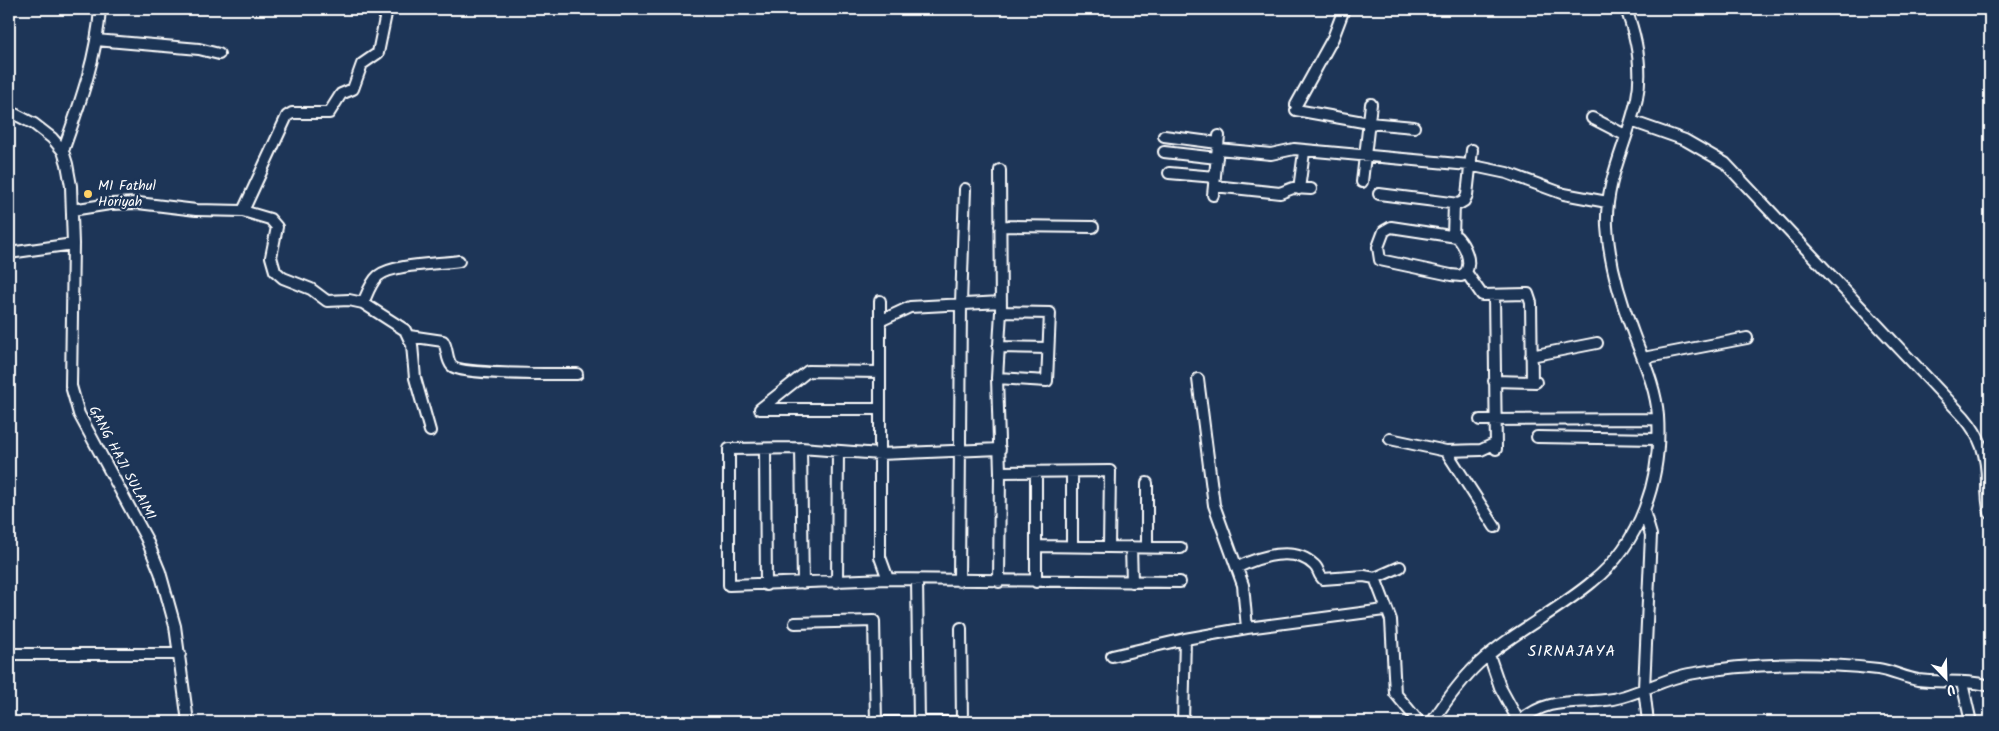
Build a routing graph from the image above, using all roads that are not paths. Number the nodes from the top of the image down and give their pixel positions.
1 (100, 9) edge
2 (107, 9) edge
3 (389, 9) edge
4 (1344, 9) edge
5 (1626, 9) edge
6 (98, 25) junction
7 (96, 40) junction
8 (219, 54) dead end
9 (1371, 104) dead end
10 (9, 111) edge
11 (1592, 118) dead end
12 (1631, 121) junction
13 (1368, 123) junction
14 (1414, 127) dead end
15 (1625, 135) junction
16 (1164, 136) dead end
17 (1218, 146) junction
18 (1472, 150) dead end
19 (63, 151) junction
20 (1164, 152) dead end
21 (1304, 152) junction
22 (1364, 156) junction
23 (1469, 165) junction
24 (1000, 170) dead end
25 (1169, 173) dead end
26 (1362, 182) dead end
27 (1214, 186) junction
28 (1299, 189) junction
29 (1311, 189) dead end
30 (965, 190) dead end
31 (1379, 194) dead end
32 (1607, 202) junction
33 (1454, 204) junction
34 (72, 210) junction
35 (243, 211) junction
36 (1000, 226) junction
37 (1093, 228) dead end
38 (1453, 236) junction
39 (73, 244) junction
40 (9, 254) edge
41 (459, 261) dead end
42 (1466, 272) junction
43 (1494, 295) junction
44 (880, 301) dead end
45 (363, 303) junction
46 (961, 304) junction
47 (1001, 307) junction
48 (880, 321) junction
49 (410, 336) junction
50 (1747, 338) dead end
51 (1597, 342) dead end
52 (998, 347) junction
53 (1048, 348) junction
54 (1532, 356) junction
55 (1643, 358) junction
56 (880, 372) junction
57 (577, 374) dead end
58 (997, 378) junction
59 (1198, 379) dead end
60 (1494, 381) junction
61 (880, 409) junction
62 (1658, 419) junction
63 (1480, 420) dead end
64 (1496, 420) junction
65 (1537, 421) junction
66 (430, 431) dead end
67 (1390, 439) dead end
68 (1658, 439) junction
69 (802, 448) junction
70 (1000, 449) junction
71 (765, 450) junction
72 (838, 451) junction
73 (961, 451) junction
74 (1446, 451) junction
75 (880, 454) junction
76 (1000, 472) junction
77 (1036, 472) junction
78 (1072, 472) junction
79 (1147, 483) dead end
80 (1644, 511) junction
81 (1990, 513) edge
82 (1494, 527) dead end
83 (1036, 546) junction
84 (1072, 546) junction
85 (1109, 547) junction
86 (1131, 547) junction
87 (1147, 547) junction
88 (1181, 548) dead end
89 (1238, 567) junction
90 (1400, 567) dead end
91 (1375, 578) junction
92 (888, 580) junction
93 (918, 580) junction
94 (959, 581) junction
95 (836, 582) junction
96 (999, 582) junction
97 (1036, 582) junction
98 (1132, 582) junction
99 (1180, 582) dead end
100 (803, 583) junction
101 (766, 585) junction
102 (1388, 612) junction
103 (795, 623) dead end
104 (961, 628) dead end
105 (1247, 628) junction
106 (1185, 639) junction
107 (9, 654) edge
108 (180, 654) junction
109 (1489, 655) junction
110 (1112, 656) dead end
111 (1962, 683) junction
112 (1990, 686) edge
113 (1644, 688) junction
114 (188, 722) edge
115 (876, 722) edge
116 (880, 722) edge
117 (919, 722) edge
118 (1183, 722) edge
119 (1420, 722) edge
120 (1432, 722) edge
121 (1520, 722) edge
122 (1648, 722) edge
123 (1971, 722) edge

1 - 6 street
2 - 6 street
3 - 35 street
4 - 13 street
5 - 12 street
6 - 7 street
7 - 8 street
7 - 19 street
9 - 13 street
10 - 19 street
11 - 15 street
12 - 15 street
12 - 81 street
13 - 14 street
13 - 22 street
15 - 32 street
16 - 17 street
17 - 20 street
17 - 21 street
17 - 27 street
18 - 23 street
19 - 34 street, GANG HAJI SULAIMI
21 - 22 street
21 - 28 street
22 - 23 street
22 - 26 street
23 - 32 street
23 - 33 street
24 - 36 street
25 - 27 street
27 - 28 street
28 - 29 street
30 - 46 street
31 - 33 street
32 - 55 street
33 - 38 street
34 - 35 street
34 - 39 street, GANG HAJI SULAIMI
35 - 45 street
36 - 37 street
36 - 47 street
38 - 42 street
38 - 42 street
39 - 40 street
39 - 108 street, GANG HAJI SULAIMI
41 - 45 street
42 - 43 street
43 - 54 street
43 - 60 street
44 - 48 street
45 - 49 street
46 - 47 street
46 - 48 street
46 - 73 street
47 - 52 street
47 - 53 street
48 - 56 street
49 - 57 street
49 - 66 street
50 - 55 street
51 - 54 street
52 - 53 street
52 - 58 street
53 - 58 street
54 - 60 street
55 - 62 street
56 - 61 street
56 - 61 street
58 - 70 street
59 - 89 street
60 - 64 street
61 - 75 street
62 - 65 street
62 - 68 street
63 - 64 street
64 - 65 street
64 - 74 street
65 - 68 street
67 - 74 street
68 - 80 street
69 - 71 street
69 - 72 street
69 - 100 street
70 - 73 street
70 - 76 street
71 - 101 street
71 - 101 street
72 - 75 street
72 - 95 street
73 - 75 street
73 - 94 street
74 - 82 street
75 - 92 street
76 - 77 street
76 - 96 street
77 - 78 street
77 - 83 street
78 - 84 street
78 - 85 street
79 - 87 street
80 - 109 street
80 - 113 street
83 - 84 street
83 - 97 street
84 - 85 street
85 - 86 street
86 - 87 street
86 - 98 street
87 - 88 street
89 - 91 street
89 - 105 street
90 - 91 street
91 - 102 street
92 - 93 street
92 - 95 street
93 - 94 street
93 - 117 street
94 - 96 street
95 - 100 street
96 - 97 street
97 - 98 street
98 - 99 street
100 - 101 street
102 - 105 street
102 - 119 street
103 - 115 street
104 - 117 street
105 - 106 street
106 - 110 street
106 - 118 street
107 - 108 street
108 - 114 street, GANG HAJI SULAIMI
109 - 120 street
109 - 121 street
111 - 112 street
111 - 113 street
111 - 123 street
113 - 121 street
113 - 122 street
116 - 117 street

